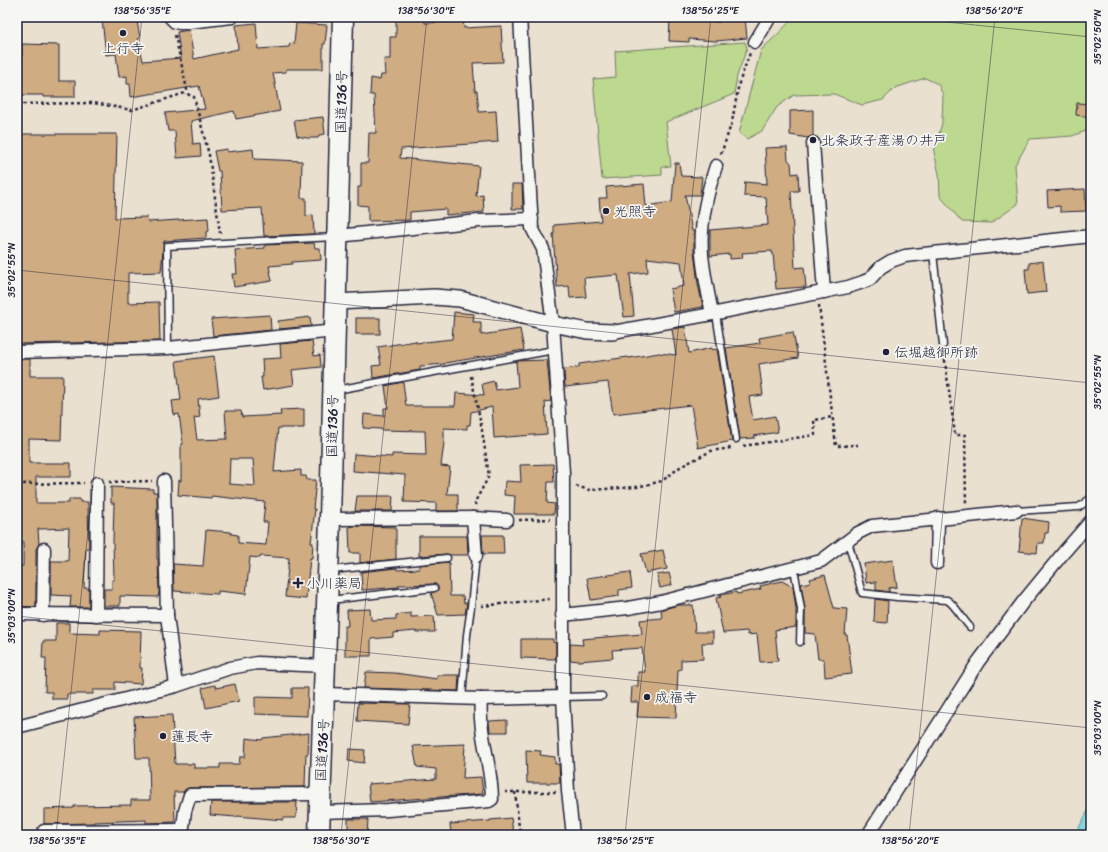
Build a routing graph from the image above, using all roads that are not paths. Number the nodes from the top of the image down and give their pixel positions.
1 (232, 17) edge
2 (343, 17) edge
3 (520, 17) edge
4 (770, 17) edge
5 (171, 18) edge
6 (755, 42) road end
7 (813, 143) dead end
8 (716, 166) road end
9 (532, 218) junction
10 (338, 236) junction
11 (1091, 236) edge
12 (933, 253) junction
13 (821, 292) junction
14 (336, 302) junction
15 (714, 314) junction
16 (553, 324) junction
17 (335, 331) junction
18 (613, 332) joint
19 (943, 345) road end
20 (168, 348) junction
21 (554, 350) junction
22 (17, 352) edge
23 (333, 390) junction
24 (736, 439) dead end
25 (164, 481) dead end
26 (97, 483) dead end
27 (1091, 498) edge
28 (1016, 510) joint
29 (473, 518) junction
30 (938, 518) junction
31 (330, 519) junction
32 (507, 520) road end
33 (1091, 521) edge
34 (848, 541) junction
35 (44, 548) dead end
36 (476, 556) joint
37 (447, 558) dead end
38 (937, 563) dead end
39 (794, 568) junction
40 (328, 570) junction
41 (434, 588) dead end
42 (327, 600) junction
43 (17, 614) edge
44 (43, 614) junction
45 (96, 615) junction
46 (167, 615) junction
47 (562, 615) junction
48 (970, 627) dead end
49 (800, 642) dead end
50 (325, 666) junction
51 (176, 686) junction
52 (325, 694) junction
53 (602, 696) dead end
54 (563, 697) junction
55 (462, 699) junction
56 (481, 699) junction
57 (17, 727) edge
58 (320, 803) junction
59 (44, 831) dead end
60 (182, 832) edge
61 (319, 835) edge
62 (573, 835) edge
63 (868, 835) edge

1 - 5 street
2 - 10 highway, 国道136号
3 - 9 street
4 - 6 street
7 - 13 street
8 - 15 street
9 - 10 street
9 - 16 street
10 - 14 highway, 国道136号
10 - 20 lane
11 - 12 street
12 - 13 street
12 - 19 lane
13 - 15 street
14 - 16 street
14 - 17 highway, 国道136号
15 - 18 street
15 - 24 lane
16 - 18 street
16 - 21 street
17 - 20 street
17 - 23 highway, 国道136号
20 - 22 street
21 - 23 lane
21 - 47 street
23 - 31 highway, 国道136号
25 - 46 street
26 - 45 street
27 - 28 lane
28 - 30 street
29 - 31 street
29 - 32 street
29 - 36 street
30 - 34 street
30 - 38 street
31 - 40 highway, 国道136号
33 - 63 street
34 - 39 street
34 - 48 lane
35 - 44 street
36 - 55 lane
37 - 40 lane
39 - 47 street
39 - 49 lane
40 - 42 highway, 国道136号
41 - 42 lane
42 - 50 highway, 国道136号
43 - 44 street
44 - 45 street
45 - 46 street
46 - 51 street
47 - 54 street
50 - 51 street
50 - 52 highway, 国道136号
51 - 57 street
52 - 55 street
52 - 58 highway, 国道136号
53 - 54 lane
54 - 56 street
54 - 62 street
55 - 56 street
56 - 58 street
58 - 60 street
58 - 61 highway, 国道136号
59 - 60 street

